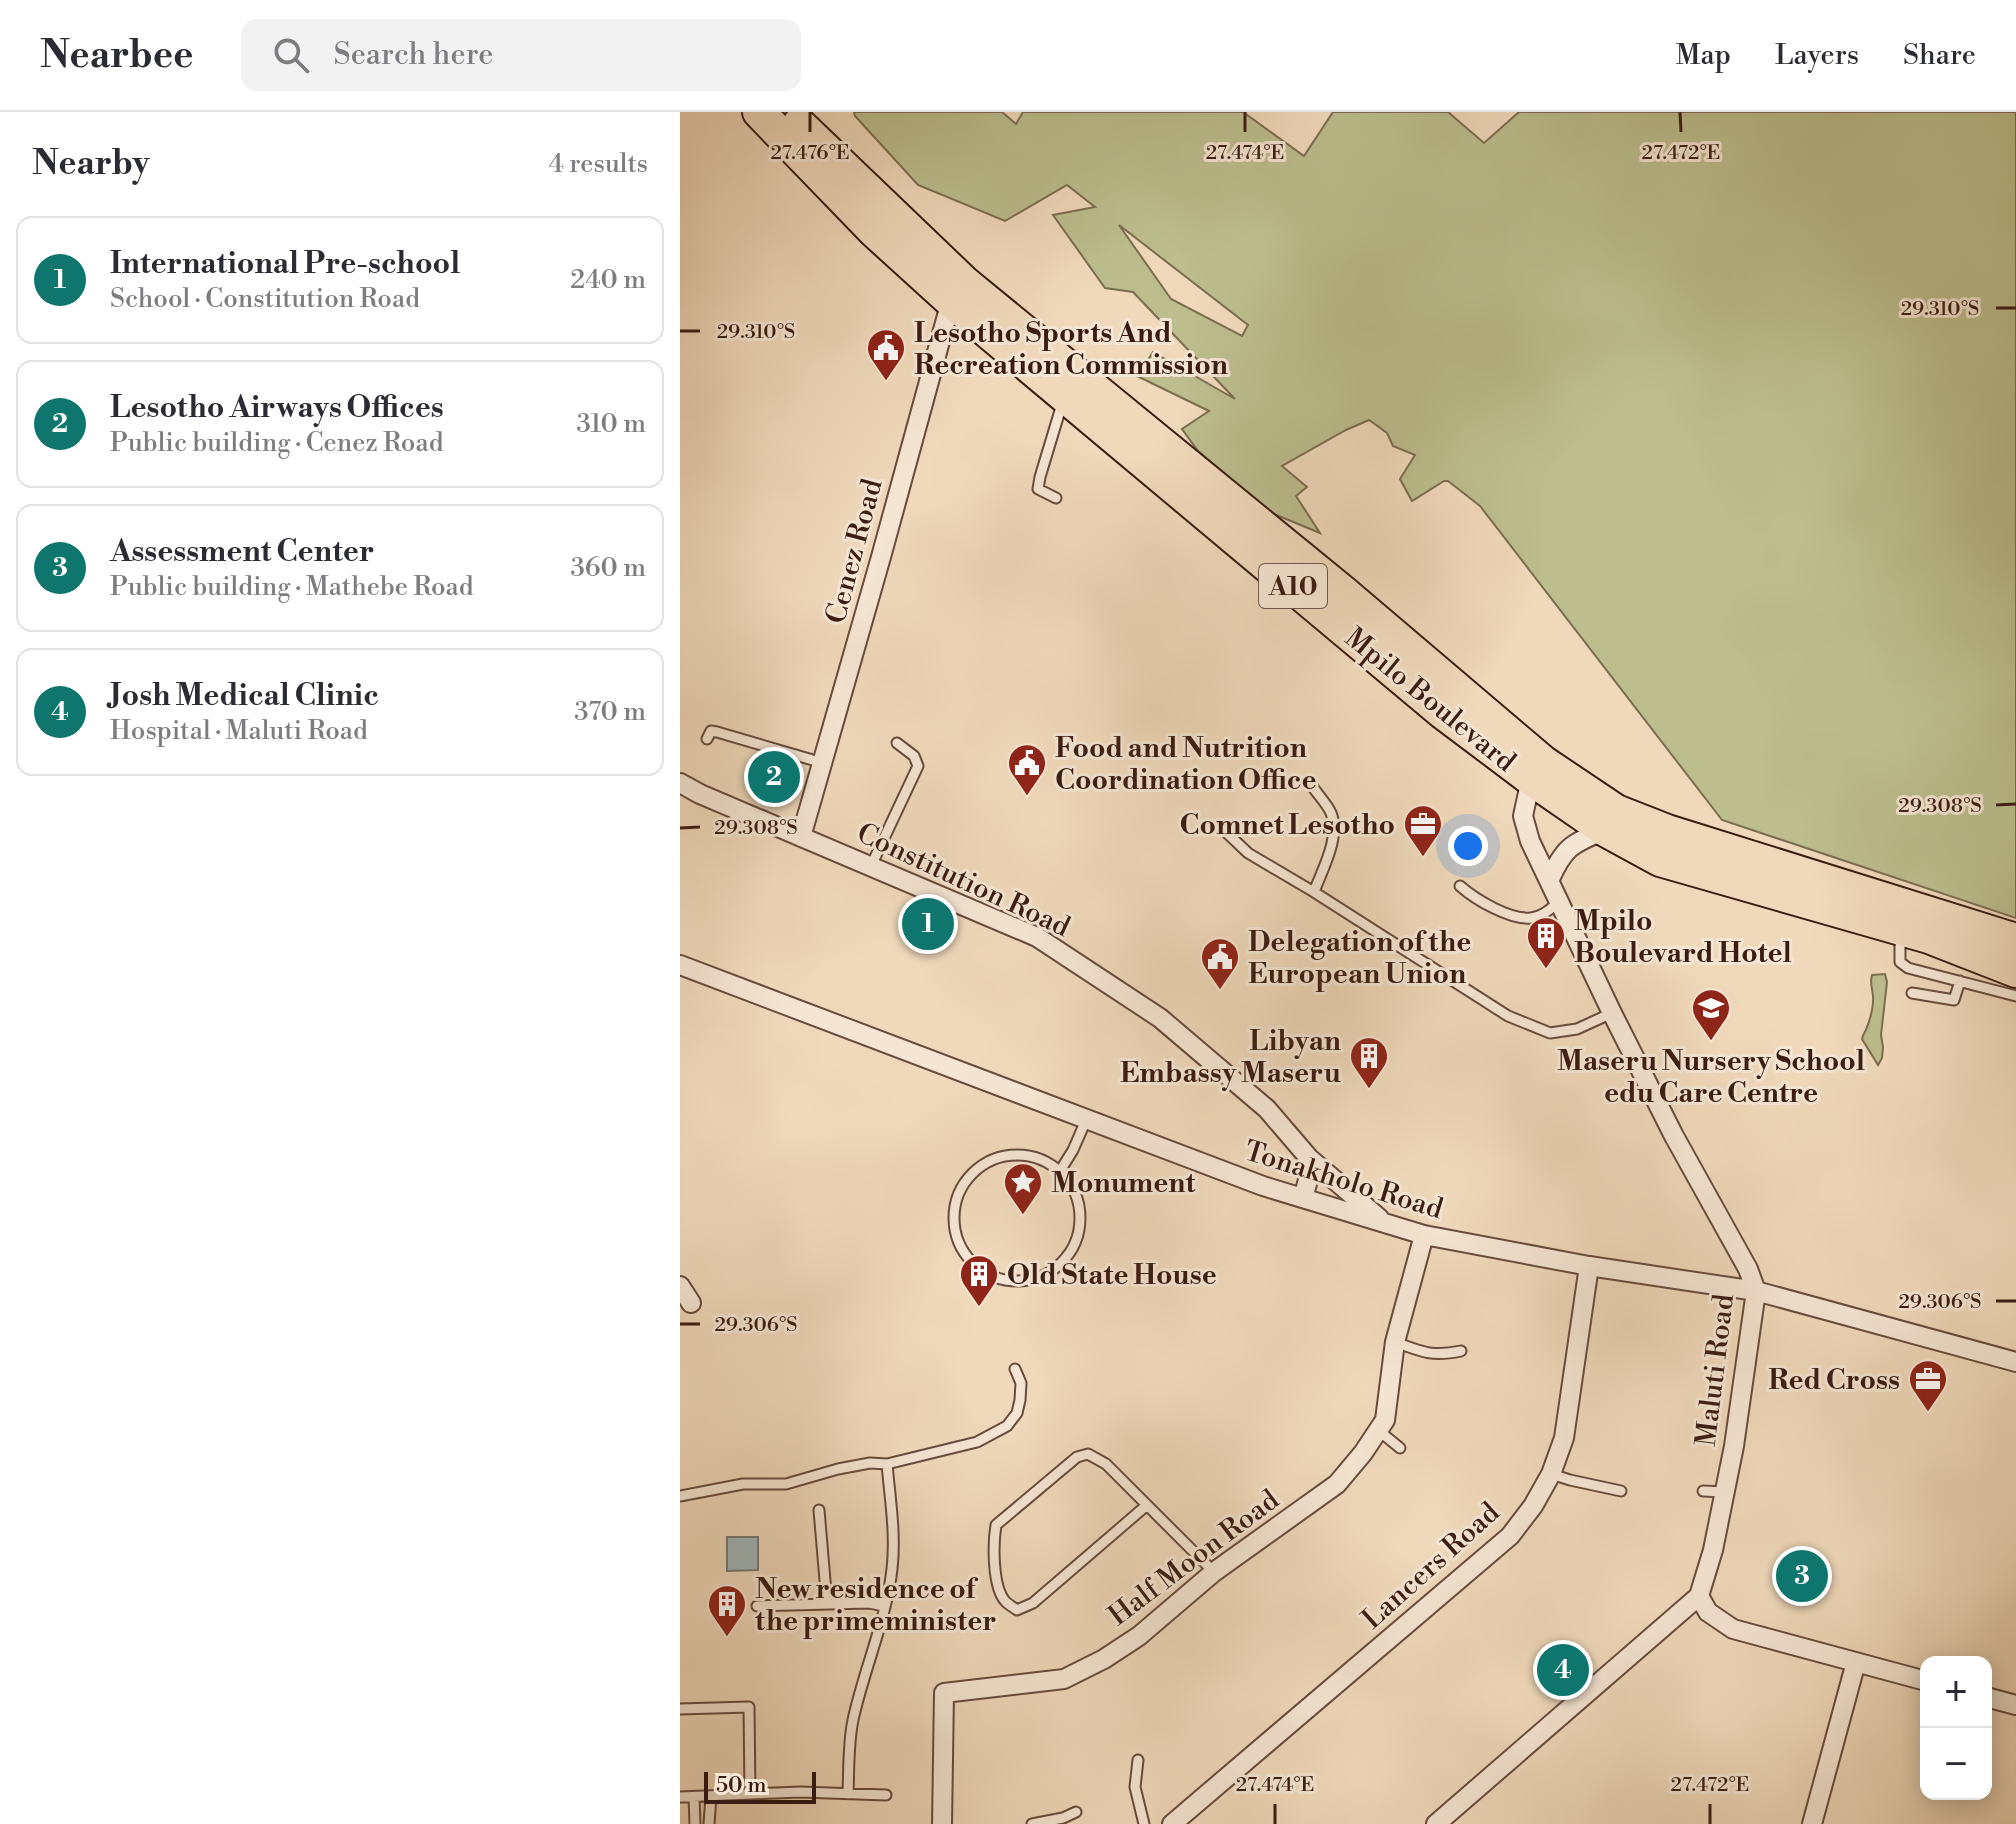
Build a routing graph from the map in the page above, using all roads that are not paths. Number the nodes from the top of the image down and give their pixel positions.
1 (759, 112) edge
2 (786, 112) edge
3 (958, 292) junction
4 (1072, 388) junction
5 (1056, 498) dead end
6 (707, 739) dead end
7 (897, 743) dead end
8 (823, 763) junction
9 (1537, 770) junction
10 (680, 783) edge
11 (1313, 787) dead end
12 (1605, 830) junction
13 (1227, 833) dead end
14 (801, 837) junction
15 (871, 866) junction
16 (1549, 881) junction
17 (1460, 886) dead end
18 (1314, 892) junction
19 (1559, 902) junction
20 (1908, 918) junction
21 (2016, 940) edge
22 (680, 965) edge
23 (2016, 971) edge
24 (1960, 981) junction
25 (1912, 993) dead end
26 (2016, 996) edge
27 (1612, 1013) junction
28 (1087, 1118) junction
29 (1309, 1158) junction
30 (1060, 1171) junction
31 (1303, 1198) junction
32 (1385, 1223) junction
33 (1424, 1235) junction
34 (1589, 1266) junction
35 (680, 1286) edge
36 (1756, 1291) junction
37 (691, 1303) dead end
38 (1395, 1342) junction
39 (1461, 1351) dead end
40 (2016, 1362) edge
41 (1015, 1369) dead end
42 (1378, 1430) junction
43 (1400, 1448) dead end
44 (887, 1464) junction
45 (1551, 1474) junction
46 (1621, 1491) dead end
47 (1703, 1491) dead end
48 (1725, 1492) junction
49 (680, 1496) edge
50 (1147, 1505) junction
51 (819, 1510) dead end
52 (1214, 1572) junction
53 (1699, 1596) junction
54 (827, 1604) junction
55 (757, 1606) dead end
56 (884, 1606) junction
57 (1856, 1662) junction
58 (1920, 1679) edge
59 (1992, 1699) edge
60 (2016, 1705) edge
61 (680, 1709) edge
62 (1138, 1760) dead end
63 (750, 1793) junction
64 (848, 1794) junction
65 (886, 1795) dead end
66 (711, 1796) junction
67 (680, 1797) edge
68 (694, 1797) junction
69 (1076, 1812) dead end
70 (695, 1824) edge
71 (709, 1824) edge
72 (942, 1824) edge
73 (1032, 1824) edge
74 (1144, 1824) edge
75 (1172, 1824) edge
76 (1436, 1824) edge
77 (1812, 1824) edge

1 - 3 highway, Mpilo Boulevard / A10
2 - 3 highway, Mpilo Boulevard / A10
3 - 4 highway, Mpilo Boulevard / A10
3 - 8 street, Cenez Road
4 - 5 lane
4 - 9 highway, Mpilo Boulevard / A10
6 - 8 lane
7 - 15 lane
8 - 14 street, Cenez Road
9 - 12 highway, Mpilo Boulevard / A10
9 - 16 street, Maluti Road
9 - 20 highway, Mpilo Boulevard / A10
10 - 14 street, Constitution Road
11 - 18 lane
12 - 16 street
12 - 20 highway, Mpilo Boulevard / A10
13 - 18 lane
14 - 15 street, Constitution Road
15 - 29 street, Constitution Road
16 - 19 street, Maluti Road
17 - 19 lane
18 - 27 lane
19 - 27 street, Maluti Road
20 - 21 highway, Mpilo Boulevard / A10
20 - 23 highway, Mpilo Boulevard / A10
20 - 24 lane
22 - 28 street, Tonakholo Road
24 - 25 lane
24 - 26 lane
27 - 36 street, Maluti Road
28 - 30 lane
28 - 31 street, Tonakholo Road
29 - 31 street
29 - 32 street, Constitution Road
30 - 30 lane
31 - 32 street, Tonakholo Road
32 - 33 street, Tonakholo Road
33 - 34 street, Tonakholo Road
33 - 38 street, Half Moon Road
34 - 36 street, Tonakholo Road
34 - 45 street, Lancers Road
35 - 37 street
36 - 40 street, Tonakholo Road
36 - 48 street, Maluti Road
38 - 39 lane
38 - 42 street, Half Moon Road
41 - 44 lane
42 - 43 lane
42 - 52 street, Half Moon Road
44 - 49 lane
44 - 56 lane
45 - 46 lane
45 - 75 street, Lancers Road
47 - 48 lane
48 - 53 street, Maluti Road
50 - 50 lane
50 - 52 lane
51 - 54 lane
52 - 72 street, Half Moon Road
53 - 57 street
53 - 76 street
54 - 55 lane
54 - 56 lane
56 - 64 lane
57 - 58 street
57 - 77 street
59 - 60 street
61 - 63 lane
62 - 74 lane
63 - 64 lane
63 - 66 lane
64 - 65 lane
66 - 68 lane
66 - 71 lane
67 - 68 lane
68 - 70 lane
69 - 73 lane

